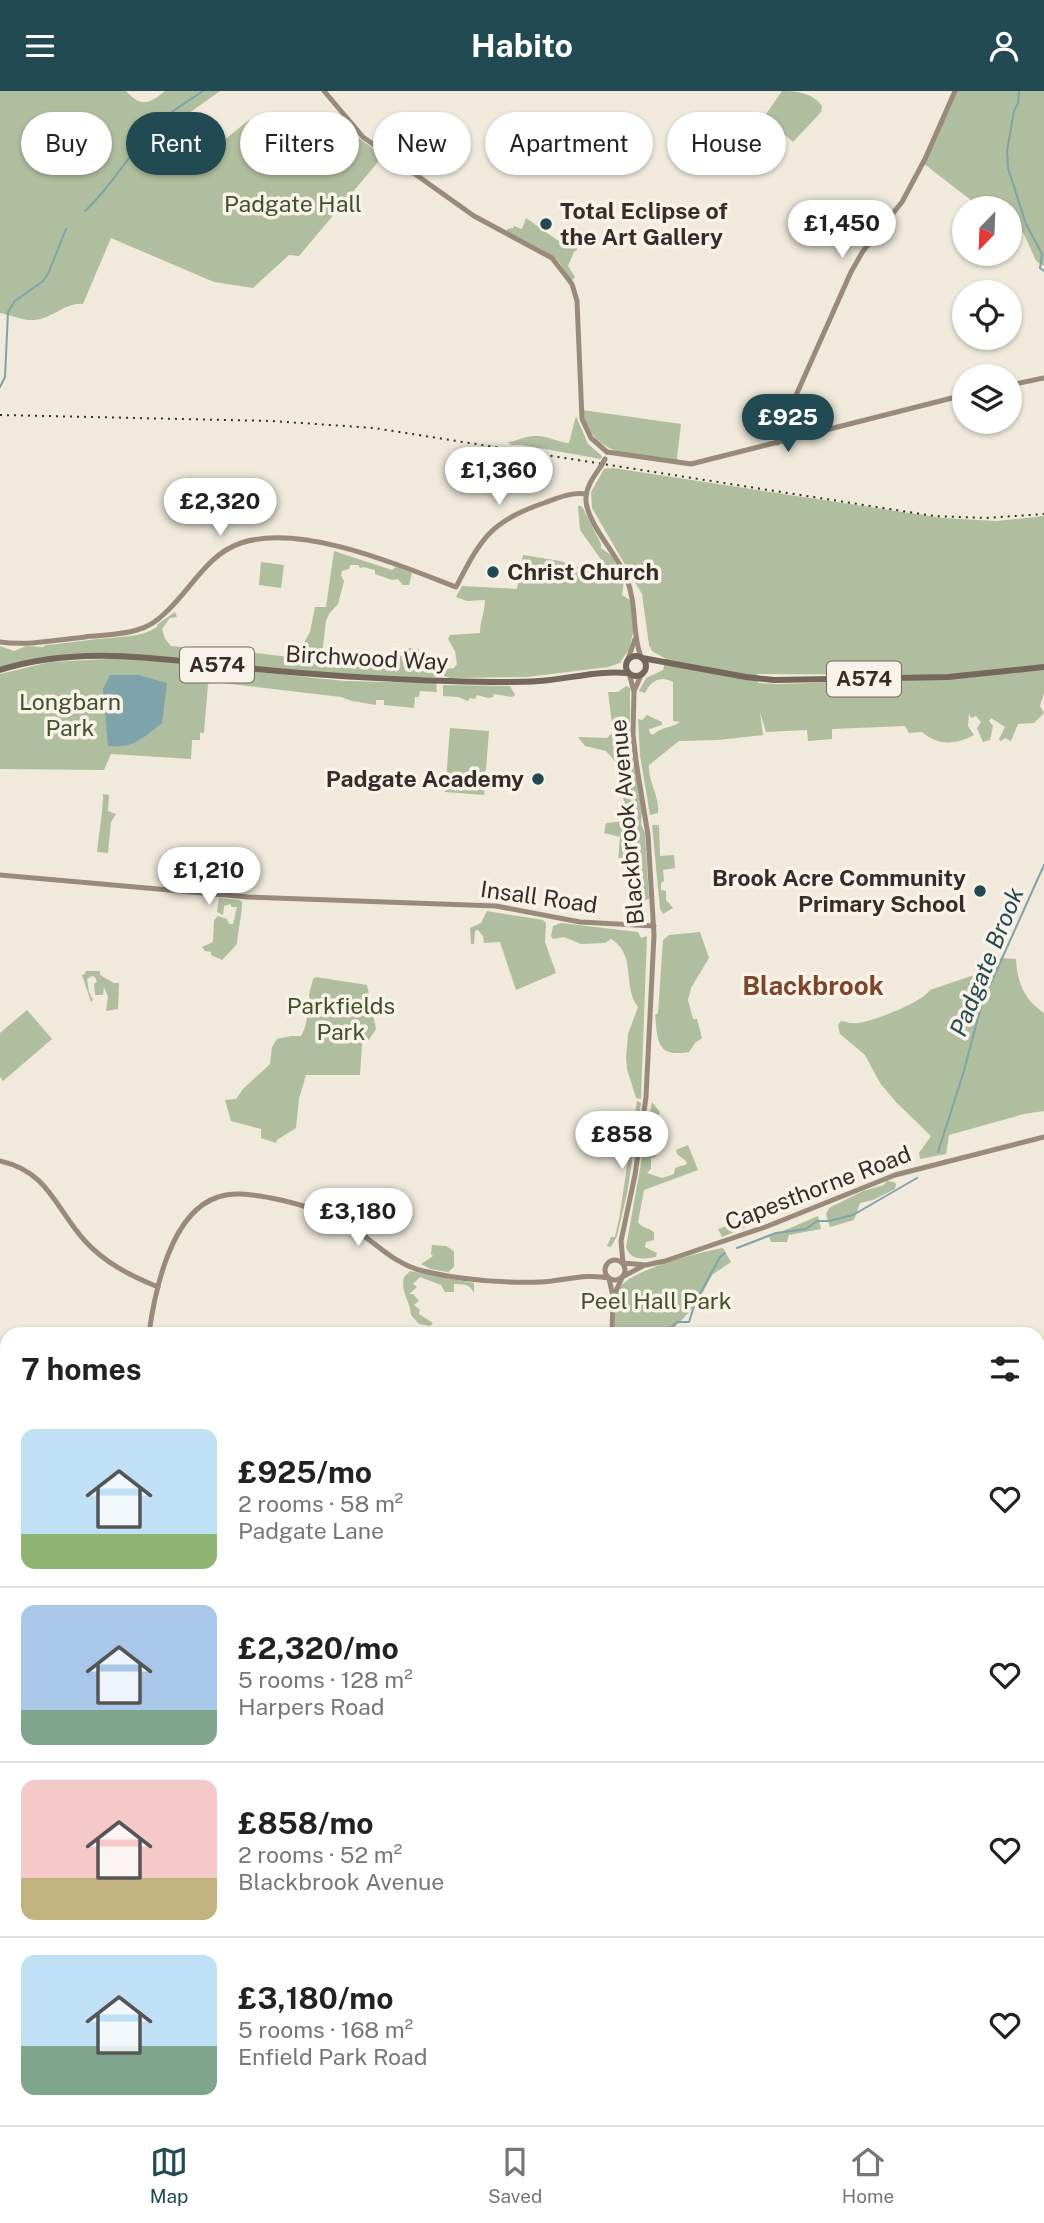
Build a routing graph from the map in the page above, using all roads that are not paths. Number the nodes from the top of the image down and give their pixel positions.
1 (324, 91) edge
2 (955, 91) edge
3 (1044, 378) edge
4 (1022, 383) edge
5 (952, 398) edge
6 (777, 443) junction
7 (607, 452) junction
8 (586, 494) junction
9 (636, 638) junction
10 (0, 642) edge
11 (641, 657) junction
12 (627, 660) junction
13 (665, 663) junction
14 (1044, 667) edge
15 (0, 670) edge
16 (608, 671) junction
17 (629, 673) junction
18 (643, 673) junction
19 (634, 692) junction
20 (0, 875) edge
21 (654, 926) junction
22 (1044, 1137) edge
23 (0, 1161) edge
24 (621, 1241) junction
25 (608, 1262) junction
26 (623, 1263) junction
27 (646, 1265) junction
28 (587, 1276) junction
29 (622, 1277) junction
30 (609, 1278) junction
31 (158, 1287) junction
32 (613, 1297) junction
33 (150, 1327) edge
34 (612, 1327) edge

1 - 7 street
2 - 6 street
3 - 4 street
5 - 6 street
6 - 7 street
7 - 8 street, bridge
8 - 9 street
8 - 10 street
9 - 11 street
9 - 12 street
11 - 12 main road, A574
11 - 13 main road, A574
11 - 18 main road
12 - 16 main road, Birchwood Way / A574
12 - 17 main road
13 - 14 main road, A574
13 - 18 main road, A574
15 - 16 main road, Birchwood Way / A574
16 - 17 main road, Birchwood Way / A574
17 - 18 main road, A574
17 - 19 street, Blackbrook Avenue
18 - 19 street, Blackbrook Avenue
19 - 21 street, Blackbrook Avenue
20 - 21 street, Insall Road
21 - 24 street, Blackbrook Avenue
22 - 27 street, Capesthorne Road
23 - 31 street
24 - 25 street, Blackbrook Avenue
24 - 26 street, Blackbrook Avenue
25 - 26 street
25 - 28 street
25 - 30 street
26 - 27 street, Capesthorne Road
26 - 29 street
27 - 29 street, Capesthorne Road
28 - 30 street
28 - 31 street
29 - 30 street
29 - 32 street
30 - 32 street
31 - 33 street
32 - 34 street

